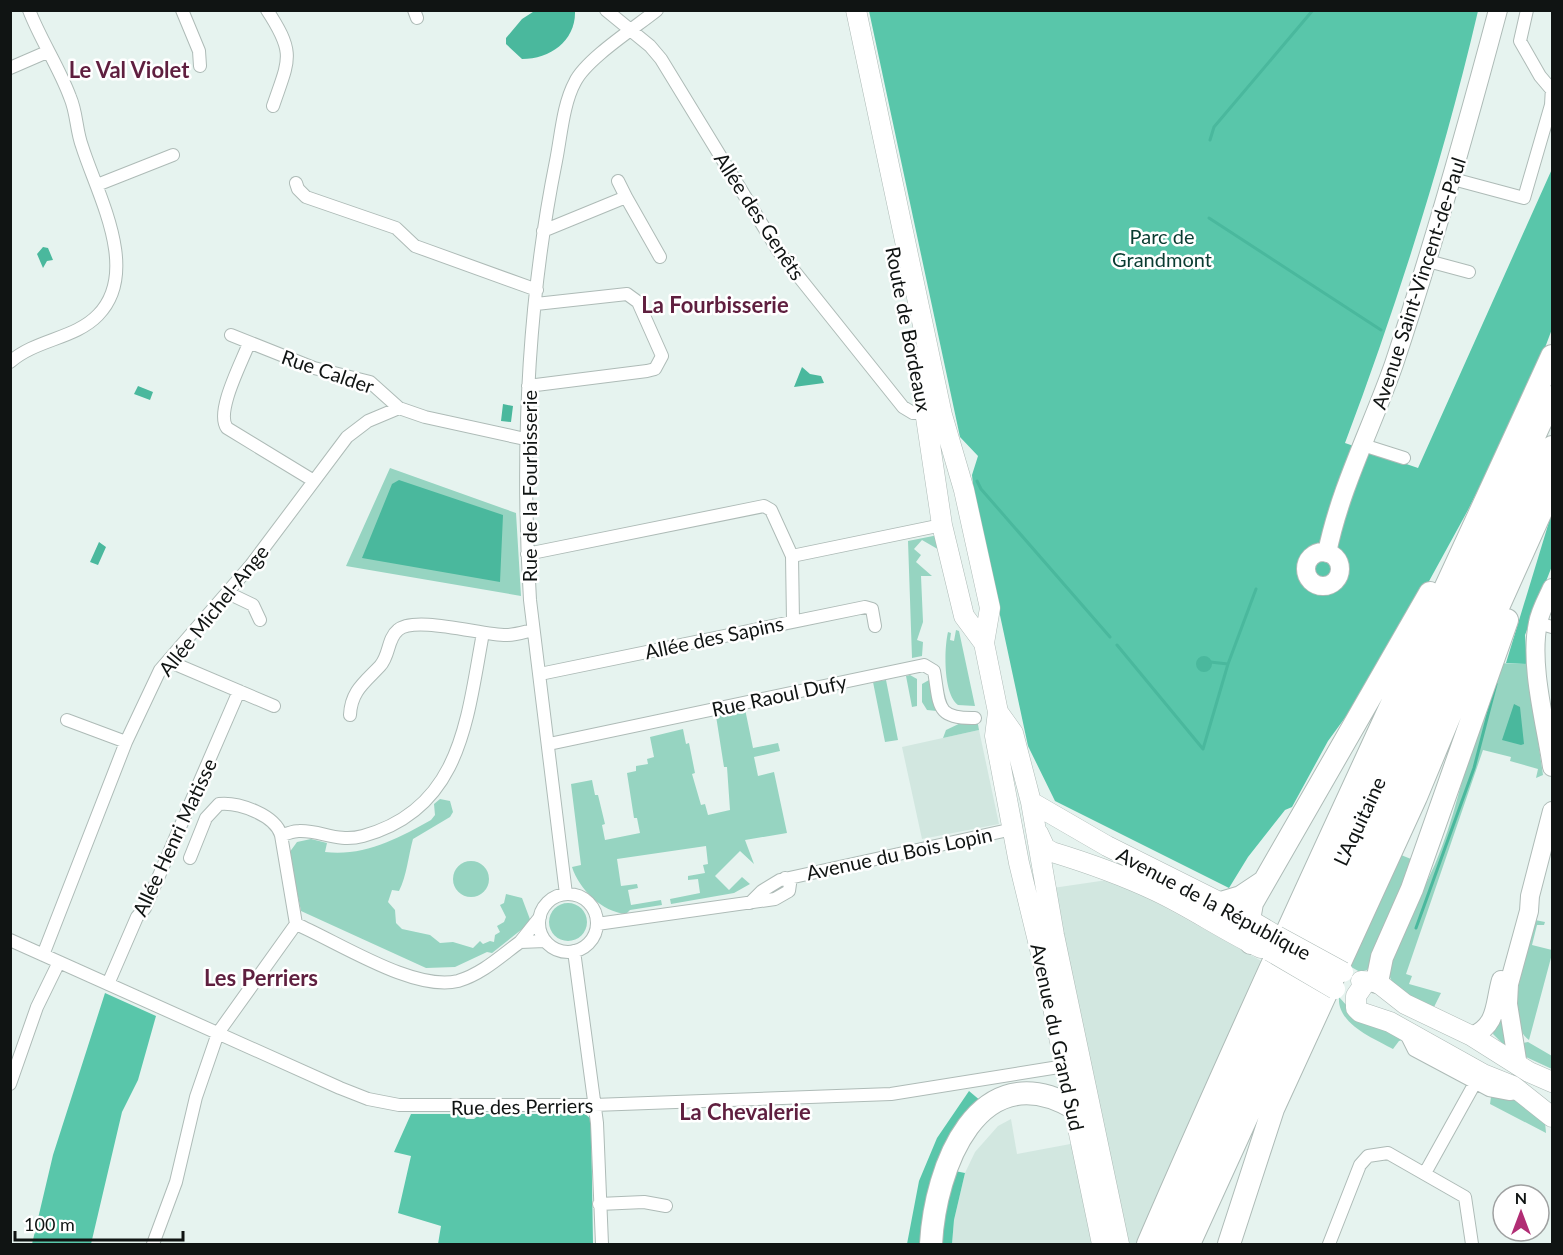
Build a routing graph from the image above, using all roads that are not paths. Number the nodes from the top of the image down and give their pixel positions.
1 (29, 10) edge
2 (182, 10) edge
3 (267, 10) edge
4 (606, 10) edge
5 (657, 10) edge
6 (844, 10) edge
7 (856, 10) edge
8 (1498, 10) edge
9 (1527, 10) edge
10 (631, 31) junction
11 (47, 52) junction
12 (200, 66) dead end
13 (10, 68) edge
14 (1552, 88) edge
15 (273, 106) dead end
16 (173, 155) dead end
17 (1453, 179) junction
18 (618, 181) dead end
19 (296, 183) dead end
20 (97, 185) junction
21 (626, 197) junction
22 (543, 231) junction
23 (660, 257) dead end
24 (1428, 261) junction
25 (1469, 272) dead end
26 (537, 290) junction
27 (536, 304) junction
28 (231, 335) dead end
29 (249, 343) junction
30 (1552, 356) edge
31 (10, 362) edge
32 (528, 386) junction
33 (1552, 397) edge
34 (399, 408) junction
35 (925, 413) junction
36 (525, 439) junction
37 (1363, 446) junction
38 (1552, 447) edge
39 (1404, 458) dead end
40 (314, 481) junction
41 (1552, 487) edge
42 (1492, 489) junction
43 (1552, 493) edge
44 (942, 525) junction
45 (1327, 553) dead end
46 (527, 554) junction
47 (792, 556) junction
48 (1552, 588) edge
49 (228, 593) junction
50 (260, 620) dead end
51 (793, 621) junction
52 (1545, 625) edge
53 (875, 626) dead end
54 (533, 630) junction
55 (483, 633) junction
56 (984, 643) junction
57 (168, 661) junction
58 (540, 674) junction
59 (239, 690) junction
60 (274, 706) dead end
61 (998, 712) junction
62 (350, 715) dead end
63 (975, 718) dead end
64 (68, 720) dead end
65 (126, 742) junction
66 (549, 744) junction
67 (1552, 767) edge
68 (1031, 801) junction
69 (1552, 811) edge
70 (1063, 821) junction
71 (1036, 828) junction
72 (1013, 829) junction
73 (281, 835) junction
74 (190, 858) dead end
75 (1072, 858) junction
76 (1263, 882) junction
77 (1046, 889) junction
78 (566, 894) junction
79 (1530, 896) junction
80 (1221, 903) junction
81 (540, 917) junction
82 (1248, 920) junction
83 (296, 924) junction
84 (597, 924) junction
85 (10, 940) edge
86 (545, 941) junction
87 (520, 942) junction
88 (1266, 943) junction
89 (574, 951) junction
90 (44, 955) junction
91 (59, 962) junction
92 (1339, 980) junction
93 (1371, 983) junction
94 (108, 984) junction
95 (1355, 1002) junction
96 (1404, 1029) junction
97 (218, 1033) junction
98 (1472, 1036) junction
99 (1065, 1066) junction
100 (1518, 1066) junction
101 (1552, 1082) edge
102 (1475, 1083) junction
103 (10, 1084) edge
104 (1523, 1092) junction
105 (594, 1105) junction
106 (1074, 1108) junction
107 (1552, 1117) edge
108 (1425, 1173) junction
109 (599, 1203) junction
110 (666, 1206) dead end
111 (153, 1245) edge
112 (602, 1245) edge
113 (931, 1245) edge
114 (1102, 1245) edge
115 (1119, 1245) edge
116 (1148, 1245) edge
117 (1166, 1245) edge
118 (1189, 1245) edge
119 (1229, 1245) edge
120 (1329, 1245) edge
121 (1472, 1245) edge

1 - 11 street
2 - 12 street
3 - 15 street
4 - 10 street, Allée des Genêts
5 - 10 street, Rue de la Fourbisserie
6 - 35 main road, Route de Bordeaux
7 - 56 main road, Route de Bordeaux
8 - 17 street, Avenue Saint-Vincent-de-Paul
9 - 14 street
10 - 22 street, Rue de la Fourbisserie
10 - 35 street, Allée des Genêts
11 - 13 street
11 - 20 street
14 - 17 street
16 - 20 street
17 - 24 street, Avenue Saint-Vincent-de-Paul
18 - 21 street
19 - 26 street
20 - 31 street
21 - 22 street
21 - 23 street
22 - 26 street, Rue de la Fourbisserie
24 - 25 street
24 - 37 street, Avenue Saint-Vincent-de-Paul
26 - 27 street, Rue de la Fourbisserie
27 - 32 street, Rue de la Fourbisserie
27 - 32 street
28 - 29 street, Rue Calder
29 - 34 street, Rue Calder
29 - 40 street
30 - 42 highway
32 - 36 street, Rue de la Fourbisserie
33 - 117 highway, L'Aquitaine
34 - 36 street, Rue Calder
34 - 40 street, Allée Michel-Ange
35 - 44 main road, Route de Bordeaux
36 - 46 street, Rue de la Fourbisserie
37 - 39 street
37 - 45 street, Avenue Saint-Vincent-de-Paul
38 - 118 highway, L'Aquitaine
40 - 49 street, Allée Michel-Ange
41 - 119 highway
42 - 76 highway
42 - 116 highway
43 - 93 highway
44 - 47 street
44 - 56 main road, Route de Bordeaux
46 - 47 street
46 - 54 street, Rue de la Fourbisserie
47 - 51 street
48 - 52 street
49 - 50 street
49 - 57 street, Allée Michel-Ange
51 - 53 street, Allée des Sapins
51 - 58 street, Allée des Sapins
52 - 67 street
54 - 55 street
54 - 58 street, Rue de la Fourbisserie
55 - 62 street
55 - 73 street
56 - 61 main road, Route de Bordeaux
57 - 59 street
57 - 65 street, Allée Michel-Ange
58 - 66 street, Rue de la Fourbisserie
59 - 60 street
59 - 94 street, Allée Henri Matisse
61 - 68 main road, Avenue du Grand Sud
61 - 72 main road, Avenue du Grand Sud
63 - 66 street, Rue Raoul Dufy
64 - 65 street
65 - 90 street, Allée Michel-Ange
66 - 78 street, Rue de la Fourbisserie
68 - 70 main road, Avenue de la République
68 - 71 main road, Avenue du Grand Sud
69 - 79 street
70 - 71 main road
70 - 80 main road, Avenue de la République
71 - 72 main road
71 - 75 main road, Avenue de la République
71 - 77 main road, Avenue du Grand Sud
72 - 84 street, Avenue du Bois Lopin
72 - 99 main road, Avenue du Grand Sud
73 - 74 street
73 - 83 street
75 - 77 main road
75 - 88 main road, Avenue de la République
76 - 80 highway
76 - 82 highway
77 - 115 main road, Avenue du Grand Sud
78 - 81 street
78 - 84 street
79 - 98 street
79 - 100 street
80 - 82 main road, Avenue de la République
81 - 86 street
81 - 87 street
82 - 88 highway
83 - 87 street
83 - 97 street
84 - 89 street
85 - 90 street, Rue des Perriers
86 - 87 street
86 - 89 street
88 - 92 main road, Avenue de la République, bridge
89 - 105 street
90 - 91 street, Rue des Perriers
91 - 94 street, Rue des Perriers
91 - 103 street
92 - 93 main road, Avenue de la République
92 - 95 main road, Avenue de la République
93 - 95 main road
93 - 98 main road, Avenue de la République
94 - 97 street, Rue des Perriers
95 - 96 main road, Avenue de la République
96 - 102 street
96 - 104 main road, Avenue de la République
97 - 105 street, Rue des Perriers
97 - 111 street
98 - 100 main road, Avenue de la République
99 - 105 street, Rue des Perriers
99 - 106 main road, Avenue du Grand Sud
100 - 101 main road, Avenue de la République
102 - 104 street
102 - 108 street
104 - 107 main road, Avenue de la République
105 - 109 street
106 - 113 highway
106 - 114 main road, Avenue du Grand Sud
108 - 120 street
108 - 121 street
109 - 110 street
109 - 112 street

